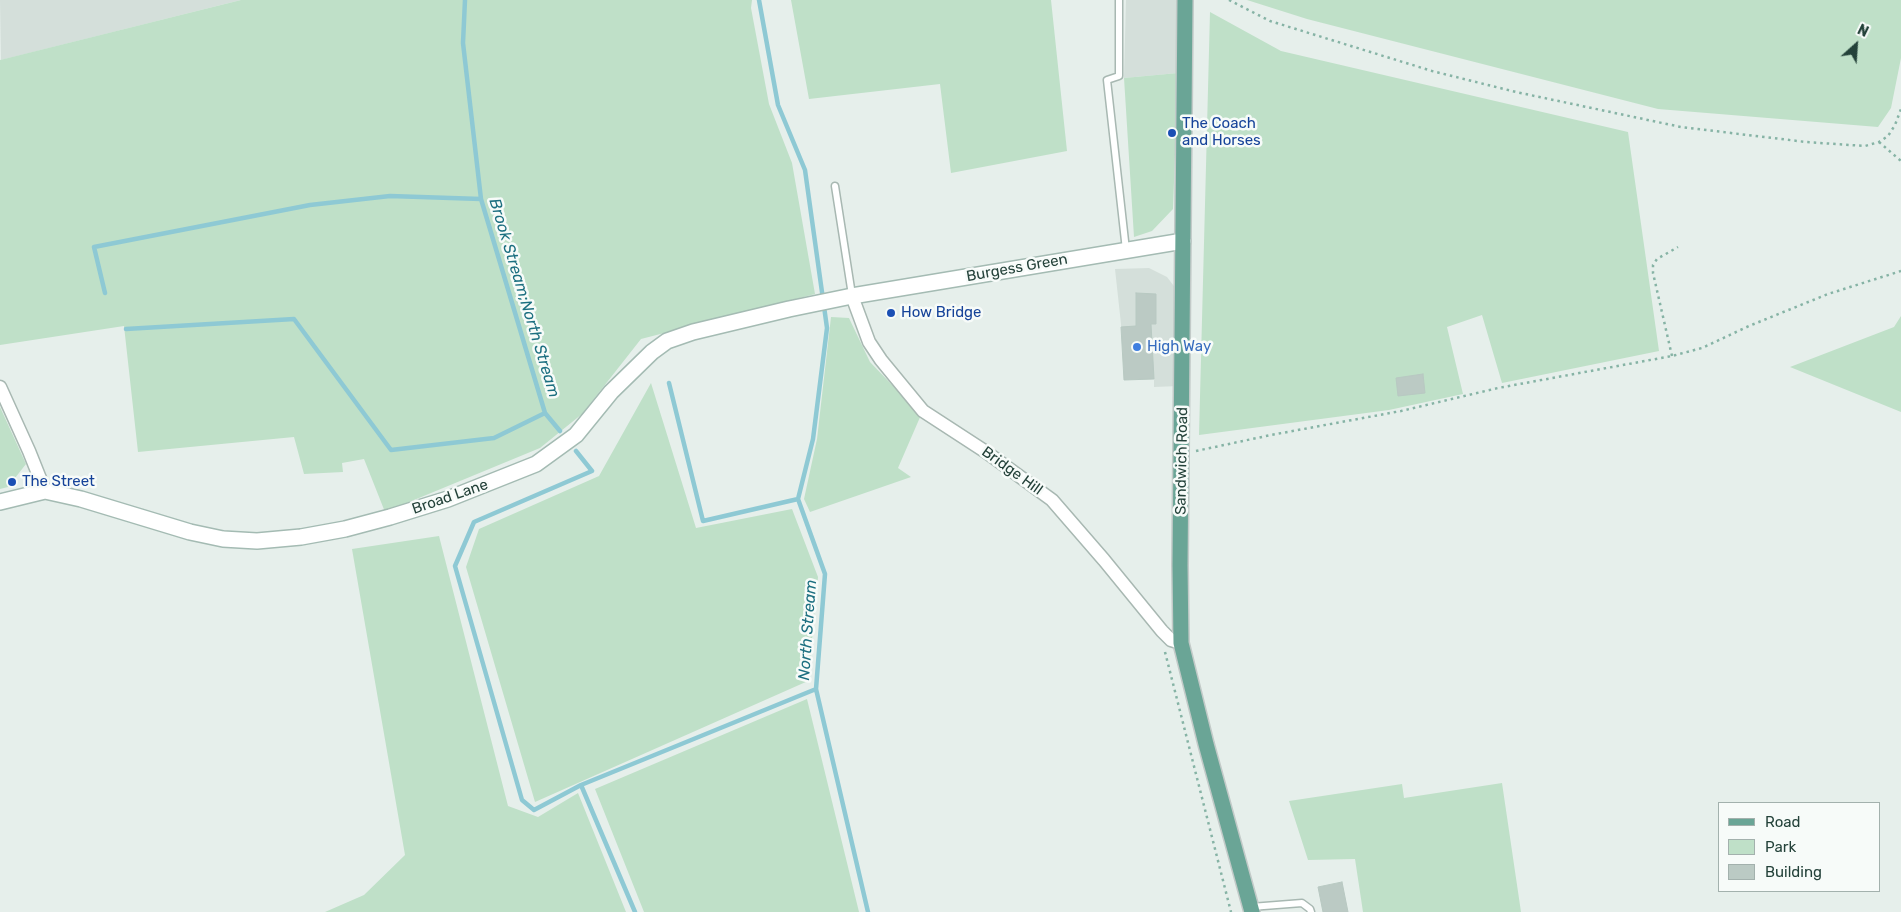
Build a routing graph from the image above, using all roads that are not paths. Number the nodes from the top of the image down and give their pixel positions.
1 (1119, 0) edge
2 (1186, 0) edge
3 (835, 186) dead end
4 (1183, 241) junction
5 (1126, 250) junction
6 (852, 296) junction
7 (0, 387) edge
8 (45, 491) junction
9 (0, 502) edge
10 (1181, 643) junction
11 (1252, 909) edge
12 (1310, 912) edge

1 - 5 lane
2 - 4 main road, Sandwich Road
3 - 6 lane
4 - 5 street, Burgess Green
4 - 10 main road, Sandwich Road
5 - 6 street, Burgess Green
6 - 8 street, Broad Lane
6 - 10 street, Bridge Hill
7 - 8 street
8 - 9 street, Broad Lane
10 - 11 main road, Sandwich Road
11 - 12 lane

